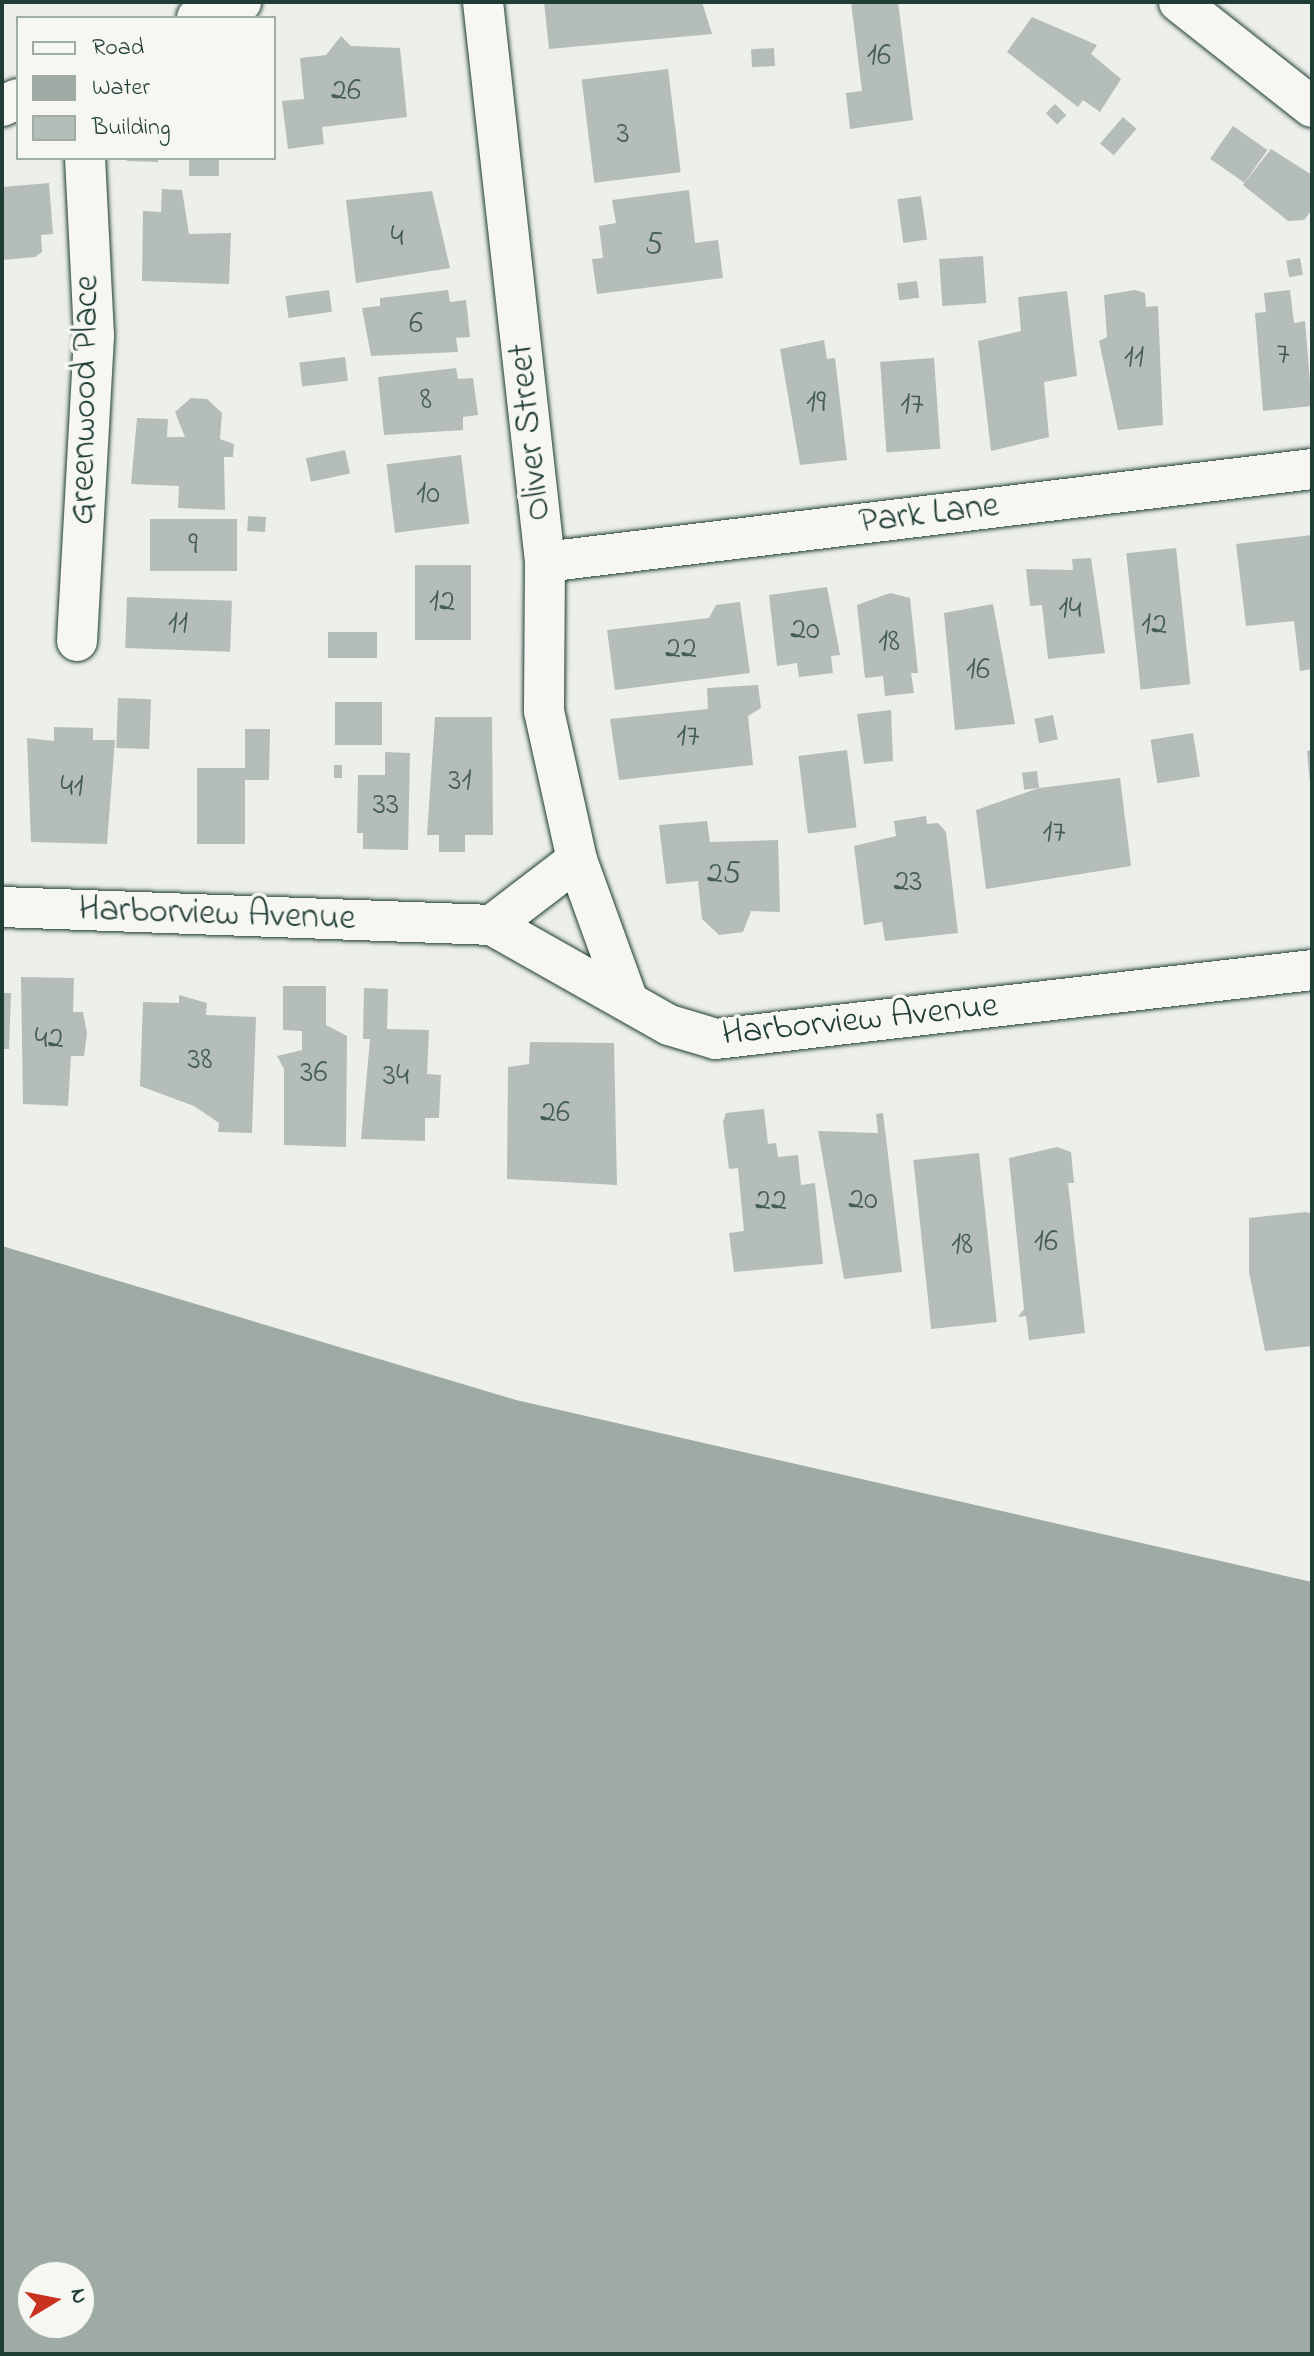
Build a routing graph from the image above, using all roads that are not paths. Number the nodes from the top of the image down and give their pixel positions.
1 (241, 2) edge
2 (483, 2) edge
3 (1179, 2) edge
4 (202, 16) edge
5 (1312, 107) edge
6 (85, 160) edge
7 (1312, 469) edge
8 (545, 562) junction
9 (77, 641) dead end
10 (577, 860) junction
11 (2, 907) edge
12 (492, 925) junction
13 (1312, 970) edge
14 (628, 1001) junction

1 - 4 street
2 - 8 street, Oliver Street
3 - 5 street
6 - 9 street, Greenwood Place
7 - 8 street, Park Lane
8 - 10 street, Oliver Street
10 - 12 street
10 - 14 street, Oliver Street
11 - 12 street, Harborview Avenue
12 - 14 street, Harborview Avenue
13 - 14 street, Harborview Avenue

